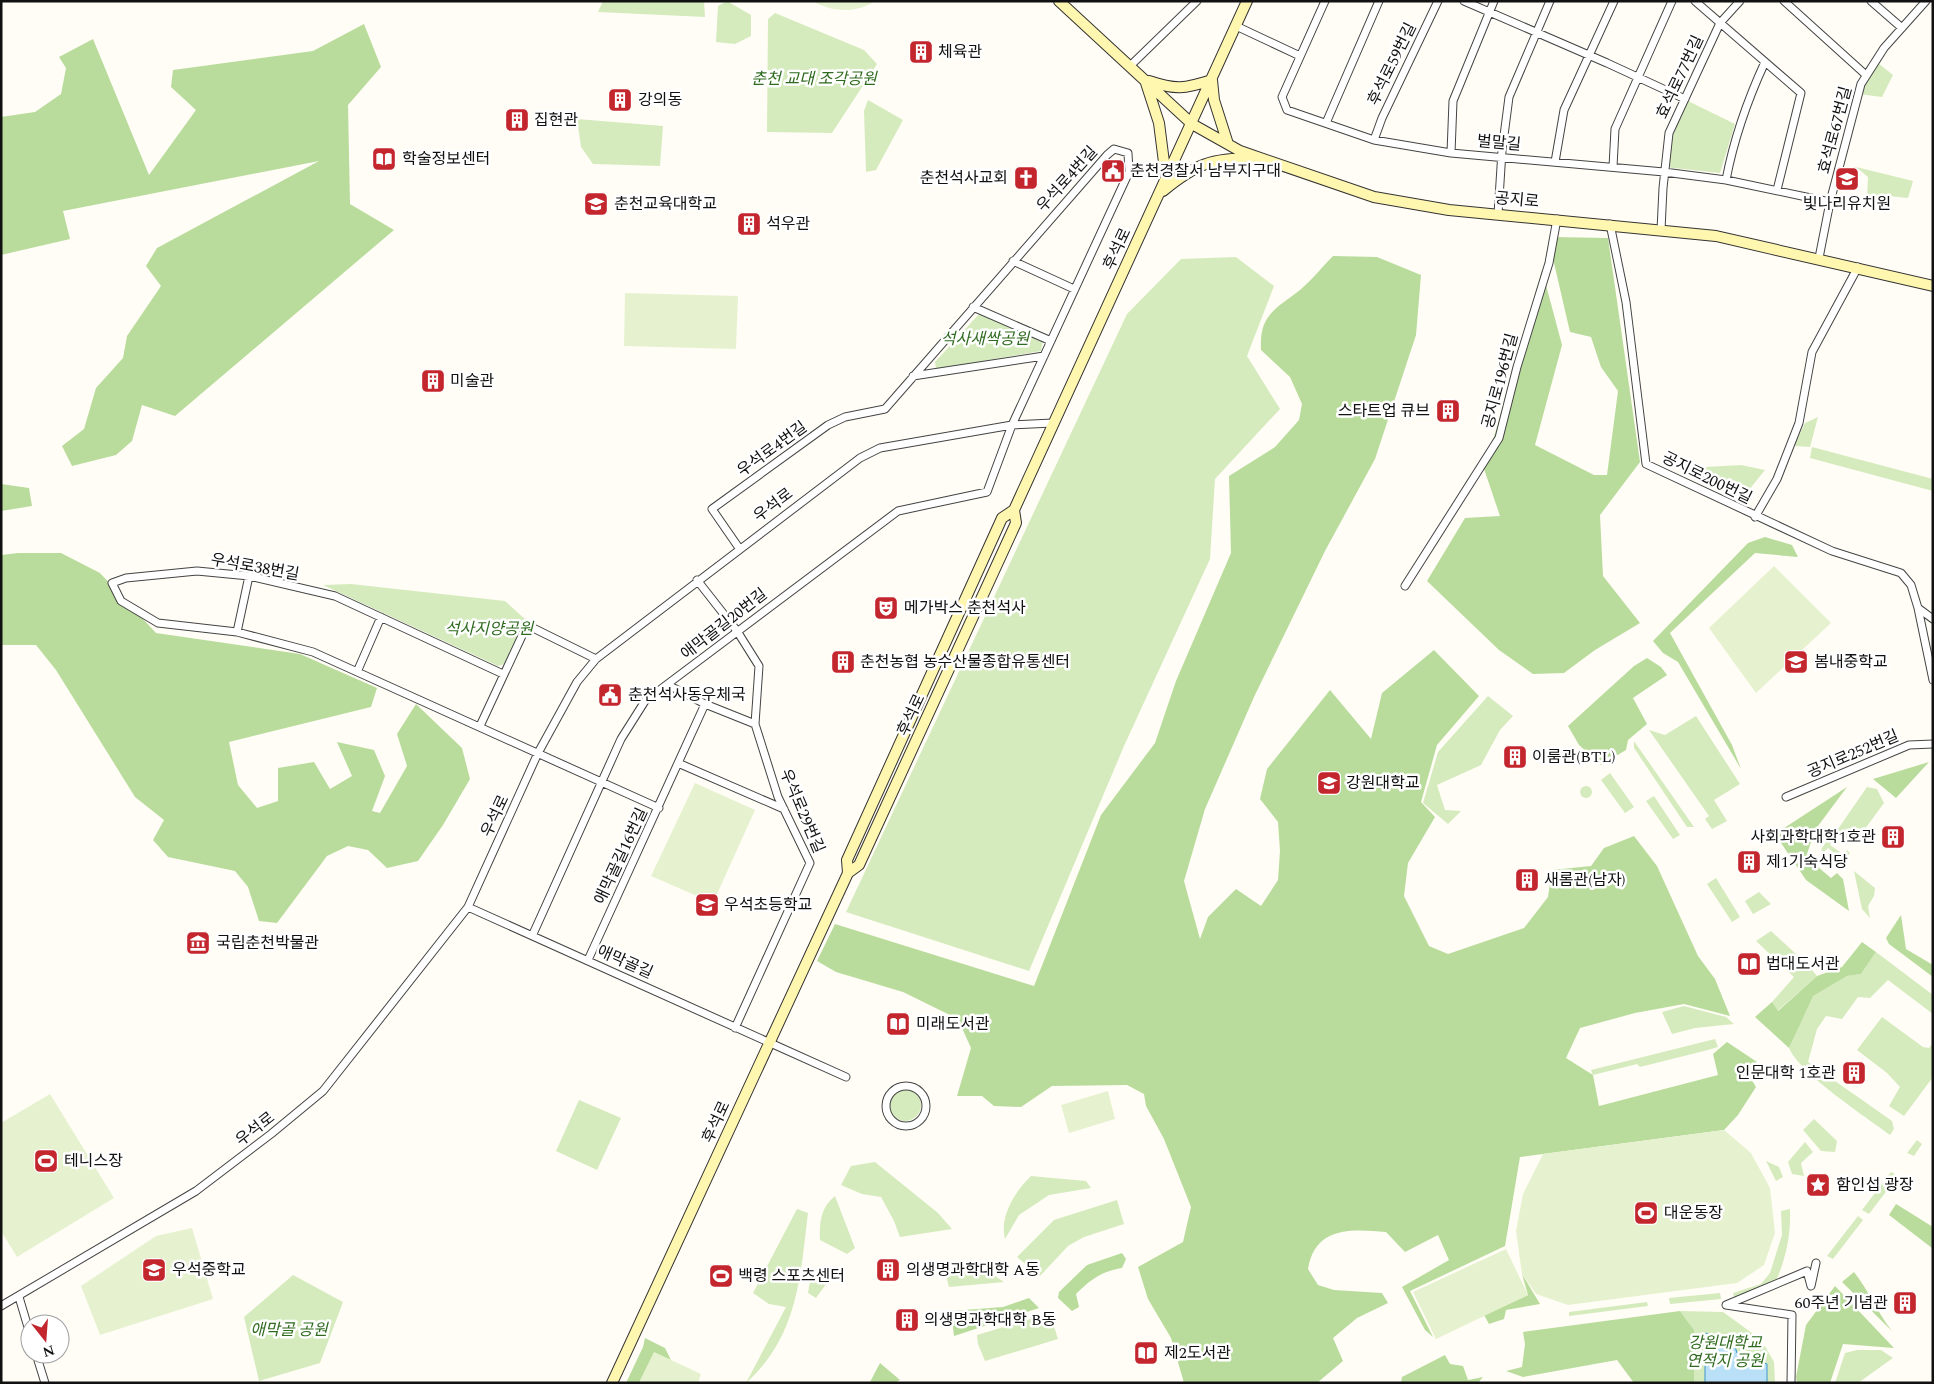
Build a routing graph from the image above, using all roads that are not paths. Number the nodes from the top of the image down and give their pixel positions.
1 (1059, 1) edge
2 (1197, 1) edge
3 (1247, 1) edge
4 (1325, 1) edge
5 (1379, 1) edge
6 (1438, 1) edge
7 (1464, 1) edge
8 (1494, 1) edge
9 (1550, 1) edge
10 (1614, 1) edge
11 (1672, 1) edge
12 (1695, 1) edge
13 (1740, 1) edge
14 (1784, 1) edge
15 (1871, 1) edge
16 (1926, 1) edge
17 (1489, 12) junction
18 (1720, 23) junction
19 (1236, 26) junction
20 (1902, 28) junction
21 (1536, 31) junction
22 (1588, 55) junction
23 (1300, 56) junction
24 (1765, 62) junction
25 (1130, 66) junction
26 (1866, 75) junction
27 (1637, 78) junction
28 (1145, 80) junction
29 (1212, 80) junction
30 (1684, 99) junction
31 (1326, 123) junction
32 (1192, 124) junction
33 (1374, 140) junction
34 (1228, 144) junction
35 (1451, 153) junction
36 (1501, 156) junction
37 (1261, 158) junction
38 (1555, 162) junction
39 (1613, 167) junction
40 (1664, 172) junction
41 (1166, 179) junction
42 (1726, 180) junction
43 (1777, 190) junction
44 (1160, 193) junction
45 (1830, 202) junction
46 (1498, 214) junction
47 (1557, 219) junction
48 (1610, 224) junction
49 (1661, 230) junction
50 (1819, 258) junction
51 (1013, 261) junction
52 (1858, 267) junction
53 (1933, 286) edge
54 (1074, 289) junction
55 (973, 307) junction
56 (1051, 341) junction
57 (1044, 356) junction
58 (913, 376) junction
59 (1053, 423) junction
60 (1012, 425) junction
61 (1755, 517) junction
62 (739, 548) junction
63 (250, 576) junction
64 (697, 580) junction
65 (1405, 586) dead end
66 (1918, 608) junction
67 (381, 617) junction
68 (1933, 620) edge
69 (737, 631) junction
70 (237, 632) junction
71 (596, 659) junction
72 (357, 672) junction
73 (503, 674) junction
74 (1933, 680) edge
75 (668, 685) junction
76 (705, 704) junction
77 (755, 724) junction
78 (480, 726) junction
79 (1933, 744) edge
80 (538, 753) junction
81 (678, 763) junction
82 (601, 783) junction
83 (1786, 797) dead end
84 (658, 808) junction
85 (784, 809) junction
86 (468, 907) junction
87 (532, 934) junction
88 (588, 960) junction
89 (735, 1028) junction
90 (770, 1044) junction
91 (846, 1077) dead end
92 (923, 1116) joint
93 (1816, 1263) dead end
94 (19, 1297) junction
95 (1, 1306) edge
96 (24, 1314) edge
97 (39, 1364) edge
98 (45, 1383) edge
99 (612, 1383) edge
100 (1791, 1383) edge

1 - 25 street, 공지로
2 - 25 street
3 - 19 street, 후석로
4 - 23 street, 벌말길
5 - 31 street
6 - 33 street, 후석로59번길
7 - 17 street
8 - 17 street
9 - 21 street
10 - 22 street
11 - 27 street
12 - 18 street
13 - 18 street, 효석로77번길
14 - 26 street
15 - 20 street
16 - 20 street, 효석로67번길
17 - 21 street
17 - 35 street
18 - 24 street
18 - 30 street, 효석로77번길
19 - 23 street
19 - 29 street, 후석로
20 - 26 street, 효석로67번길
21 - 22 street
21 - 36 street
22 - 27 street
22 - 38 street
23 - 31 street, 벌말길
24 - 42 street
24 - 43 street
25 - 28 street, 공지로
26 - 45 street, 효석로67번길
27 - 30 street
27 - 39 street
28 - 29 street
28 - 32 street, 공지로
28 - 41 street
29 - 32 street, 후석로
29 - 34 street
30 - 40 street, 효석로77번길
31 - 33 street, 벌말길
32 - 34 street, 공지로
32 - 41 street, 후석로
33 - 35 street, 벌말길
34 - 37 street, 공지로
35 - 36 street, 벌말길
36 - 38 street, 벌말길
36 - 46 street
37 - 44 street
37 - 46 street, 공지로
38 - 39 street, 벌말길
39 - 40 street, 벌말길
40 - 42 street, 벌말길
40 - 49 street, 효석로77번길
41 - 44 street, 후석로
42 - 43 street, 벌말길
43 - 45 street, 벌말길
44 - 59 street, 후석로
45 - 50 street, 효석로67번길
46 - 47 street, 공지로
47 - 48 street, 공지로
47 - 65 street, 공지로196번길
48 - 49 street, 공지로
48 - 61 street, 공지로200번길
49 - 50 street, 공지로
50 - 52 street, 공지로
51 - 54 street
51 - 54 street, 우석로4번길
51 - 55 street, 우석로4번길
52 - 53 street, 공지로
52 - 61 street
54 - 56 street, 우석로4번길
55 - 56 street
55 - 58 street, 우석로4번길
56 - 57 street, 우석로4번길
57 - 58 street
57 - 60 street, 우석로4번길
58 - 62 street, 우석로4번길
59 - 60 street, 우석로
59 - 90 street, 후석로
60 - 62 street, 우석로
60 - 69 street, 애막골길20번길
61 - 66 street, 공지로200번길
62 - 64 street, 우석로
63 - 67 street, 우석로38번길
63 - 70 street
63 - 70 street, 우석로38번길
64 - 69 street, 우석로29번길
64 - 71 street, 우석로
66 - 68 street
66 - 74 street
67 - 72 street
67 - 73 street, 우석로38번길
69 - 75 street, 애막골길20번길
69 - 77 street, 우석로29번길
70 - 72 street, 우석로38번길
71 - 73 street
71 - 80 street, 우석로
72 - 78 street, 우석로38번길
73 - 78 street
75 - 76 street
75 - 82 street, 애막골길20번길
76 - 77 street
76 - 81 street, 애막골길16번길
77 - 85 street, 우석로29번길
78 - 80 street, 우석로38번길
79 - 83 street, 공지로252번길
80 - 82 street, 우석로38번길
80 - 86 street, 우석로
81 - 84 street, 애막골길16번길
81 - 85 street
82 - 84 street, 우석로38번길
82 - 87 street, 애막골길20번길
84 - 88 street, 애막골길16번길
85 - 89 street, 우석로29번길
86 - 87 street, 애막골길
86 - 94 street, 우석로
87 - 88 street, 애막골길
88 - 89 street, 애막골길
89 - 90 street, 애막골길
90 - 91 street, 애막골길
90 - 99 street, 후석로
92 - 92 street
93 - 100 street
94 - 95 street, 우석로
94 - 96 street
97 - 98 street

